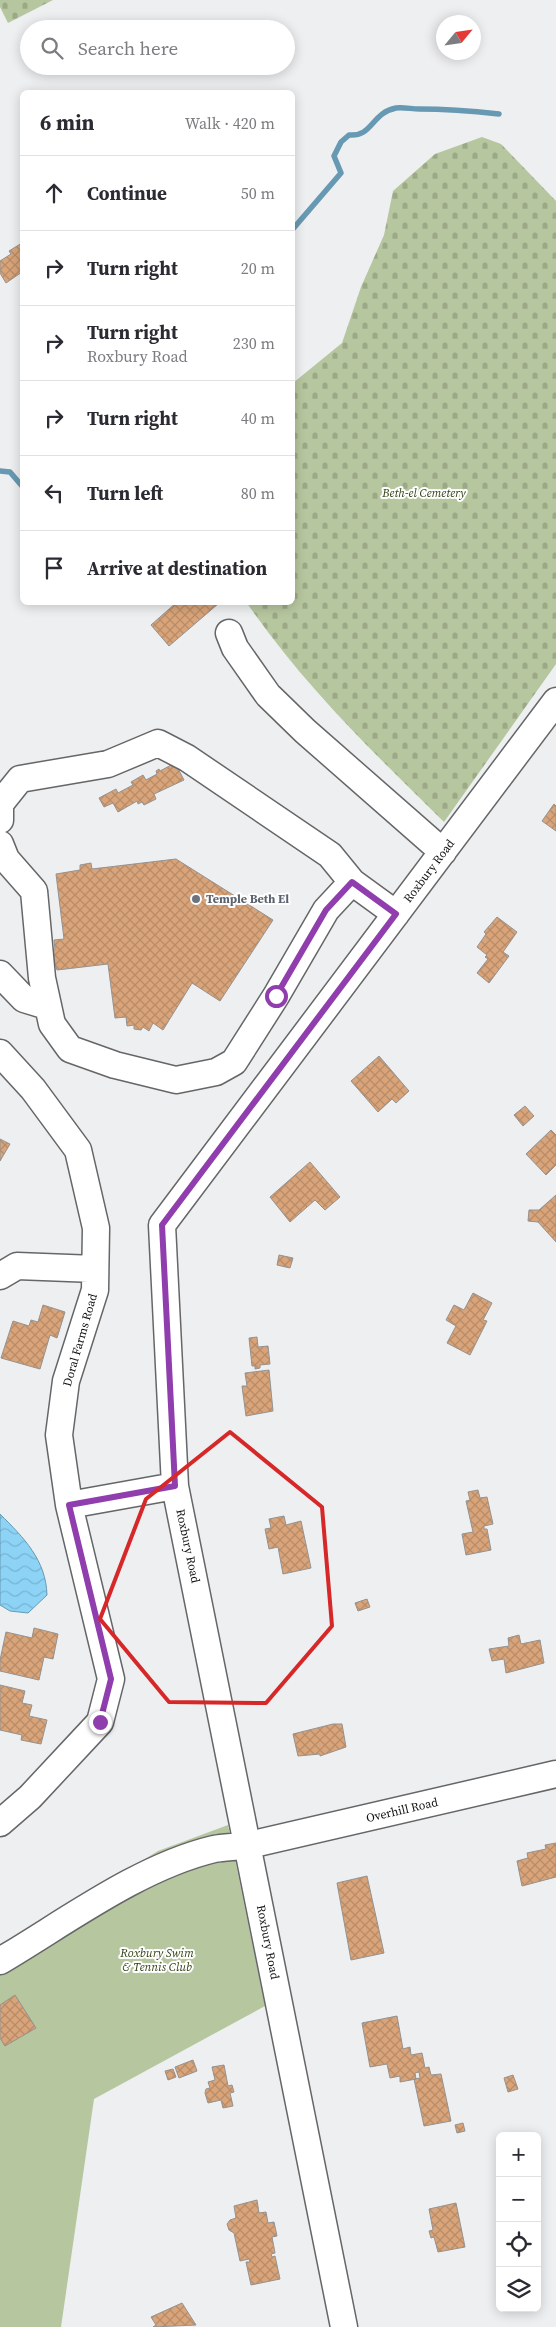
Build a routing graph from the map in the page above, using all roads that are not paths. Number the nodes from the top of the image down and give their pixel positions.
1 (229, 633) dead end
2 (556, 702) edge
3 (0, 804) edge
4 (0, 820) edge
5 (0, 844) edge
6 (443, 852) junction
7 (352, 882) junction
8 (396, 914) junction
9 (0, 974) edge
10 (47, 1006) junction
11 (0, 1053) edge
12 (95, 1269) junction
13 (0, 1276) edge
14 (175, 1486) junction
15 (69, 1505) junction
16 (556, 1774) edge
17 (0, 1823) edge
18 (249, 1845) junction
19 (0, 1961) edge
20 (344, 2327) edge

1 - 6 street
2 - 6 street, Roxbury Road
3 - 4 street
3 - 7 street
5 - 10 street
6 - 8 street, Roxbury Road
7 - 8 street
7 - 10 street
8 - 14 street, Roxbury Road
9 - 10 street
11 - 12 street, Doral Farms Road
12 - 13 street
12 - 15 street, Doral Farms Road
14 - 15 street
14 - 18 street, Roxbury Road
15 - 17 street, Doral Farms Road
16 - 18 street, Overhill Road
18 - 19 street, Overhill Road
18 - 20 street, Roxbury Road

